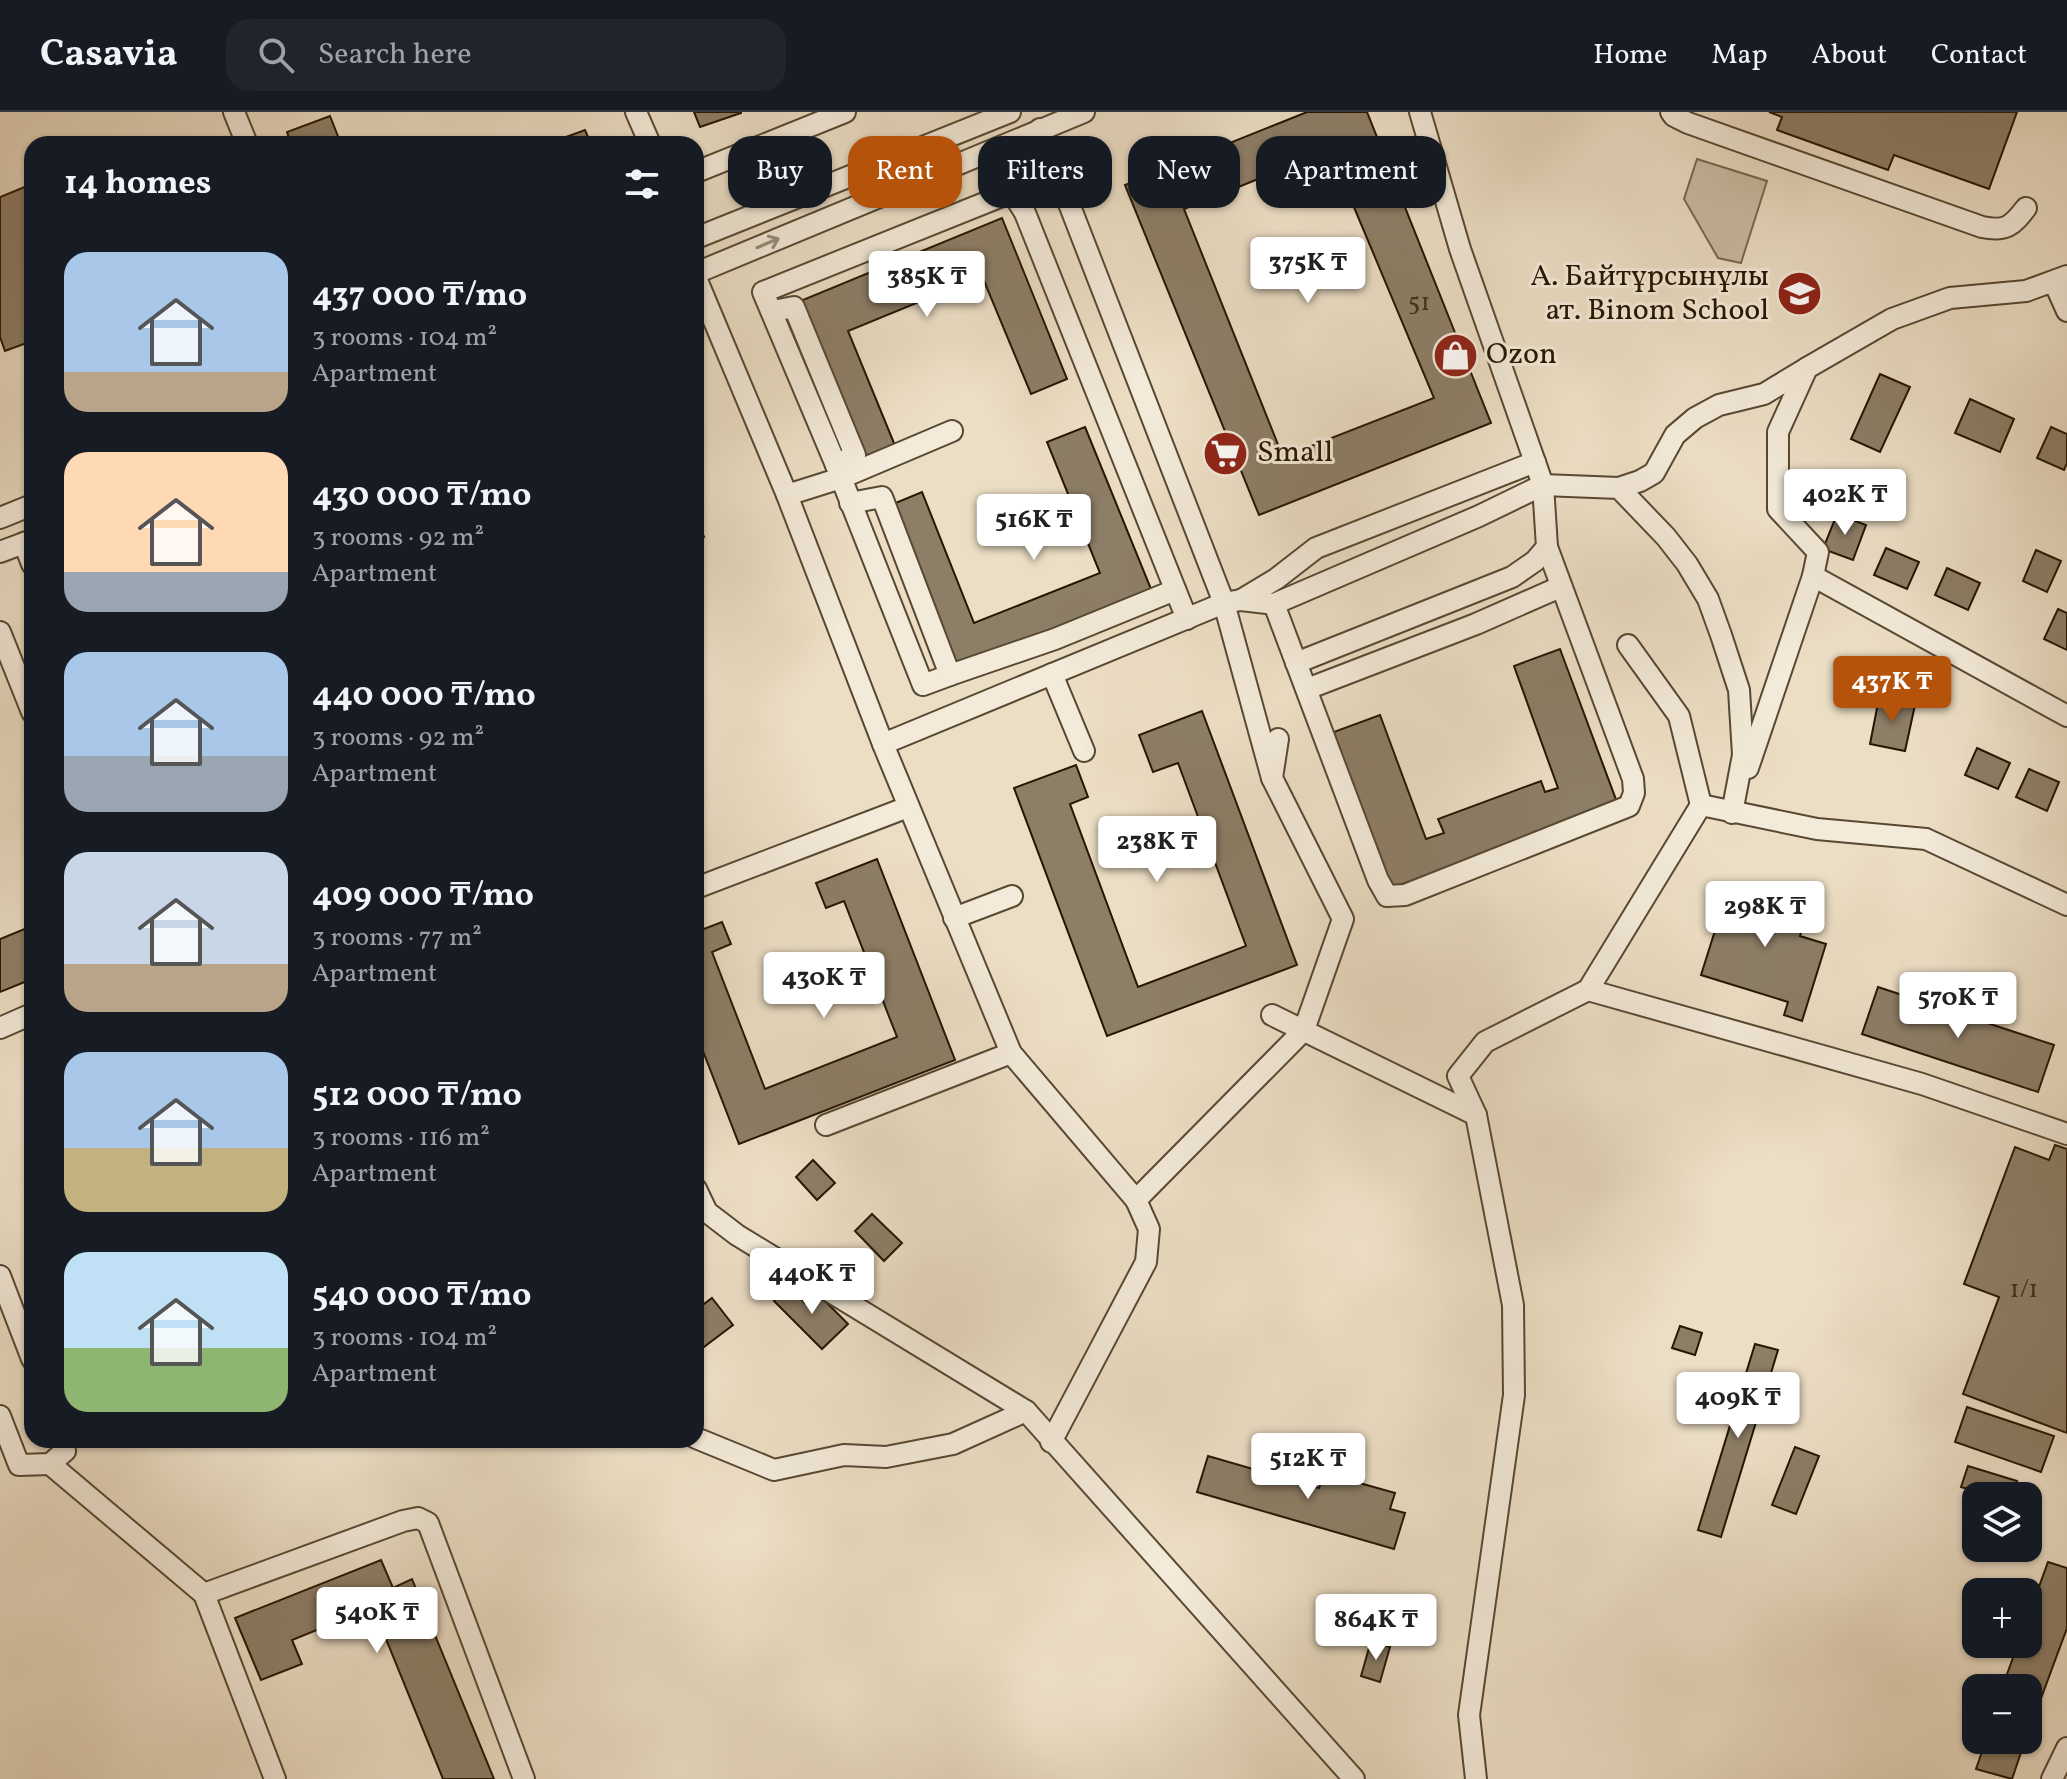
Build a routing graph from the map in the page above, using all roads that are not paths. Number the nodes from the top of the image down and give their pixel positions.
1 (234, 112) edge
2 (636, 112) edge
3 (845, 112) edge
4 (1010, 112) edge
5 (1084, 112) edge
6 (1420, 112) edge
7 (1671, 112) edge
8 (1040, 129) junction
9 (244, 136) edge
10 (646, 136) edge
11 (704, 169) edge
12 (2026, 208) dead end
13 (704, 235) edge
14 (704, 273) edge
15 (2060, 279) edge
16 (704, 295) edge
17 (2067, 311) edge
18 (1807, 368) junction
19 (952, 431) dead end
20 (1535, 462) junction
21 (838, 472) junction
22 (1543, 485) junction
23 (1619, 488) junction
24 (787, 495) junction
25 (850, 503) junction
26 (24, 508) edge
27 (0, 518) edge
28 (24, 543) edge
29 (1547, 547) junction
30 (0, 552) edge
31 (1813, 576) junction
32 (1560, 587) junction
33 (1175, 590) junction
34 (1233, 602) junction
35 (1274, 604) junction
36 (1187, 619) junction
37 (0, 632) edge
38 (1628, 645) dead end
39 (1296, 663) junction
40 (24, 665) edge
41 (1052, 674) junction
42 (950, 675) junction
43 (1307, 689) junction
44 (2067, 716) edge
45 (1278, 739) dead end
46 (883, 744) junction
47 (1084, 751) dead end
48 (1272, 778) junction
49 (1701, 805) junction
50 (908, 807) junction
51 (1732, 813) junction
52 (704, 885) edge
53 (1012, 896) dead end
54 (2067, 905) edge
55 (954, 918) junction
56 (1588, 990) junction
57 (1272, 1015) dead end
58 (24, 1018) edge
59 (0, 1028) edge
60 (1304, 1030) junction
61 (1011, 1053) junction
62 (1476, 1115) junction
63 (826, 1125) dead end
64 (2067, 1134) edge
65 (1136, 1200) junction
66 (704, 1218) edge
67 (0, 1276) edge
68 (24, 1338) edge
69 (1026, 1411) junction
70 (0, 1416) edge
71 (704, 1441) edge
72 (1051, 1442) junction
73 (64, 1448) edge
74 (50, 1464) junction
75 (204, 1594) junction
76 (2067, 1748) edge
77 (275, 1779) edge
78 (524, 1779) edge
79 (1354, 1779) edge
80 (1476, 1779) edge
81 (2052, 1779) edge

1 - 9 street
2 - 10 street
3 - 11 street
4 - 13 street
5 - 8 street
6 - 20 street
7 - 12 street
14 -> 8 street
8 - 34 street
15 - 17 street
15 - 18 street
16 - 24 street
18 - 23 street
18 - 31 street
19 - 21 street
20 - 22 street
20 - 34 street
21 - 24 street
21 - 25 street
21 - 33 street
22 - 23 street
22 - 29 street
22 - 35 street
23 - 51 street
24 - 46 street
25 - 42 street
25 - 42 street
26 - 27 street
28 - 30 street
29 - 32 street
29 - 39 street
31 - 44 street
31 - 51 street
32 - 43 street
32 - 43 street
33 - 36 street
33 - 42 street
34 - 35 street
34 - 36 street
34 - 48 street
35 - 39 street
36 - 41 street
37 - 40 street
38 - 49 street
39 - 43 street
41 - 46 street
41 - 47 street
45 - 48 street
46 - 50 street
48 - 60 street
49 - 51 street
49 - 56 street
50 - 52 street
50 - 55 street
51 - 54 street
53 - 55 street
55 - 61 street
56 - 62 street
56 - 64 street
57 - 60 street
58 - 59 street
60 - 62 street
60 - 65 street
61 - 63 street
61 - 65 street
62 - 80 street
65 - 72 street
66 - 69 street
67 - 68 street
69 - 71 street
69 - 72 street
70 - 74 street
72 - 79 street
73 - 74 street
74 - 75 street
75 - 77 street
75 - 78 street
76 - 81 street

